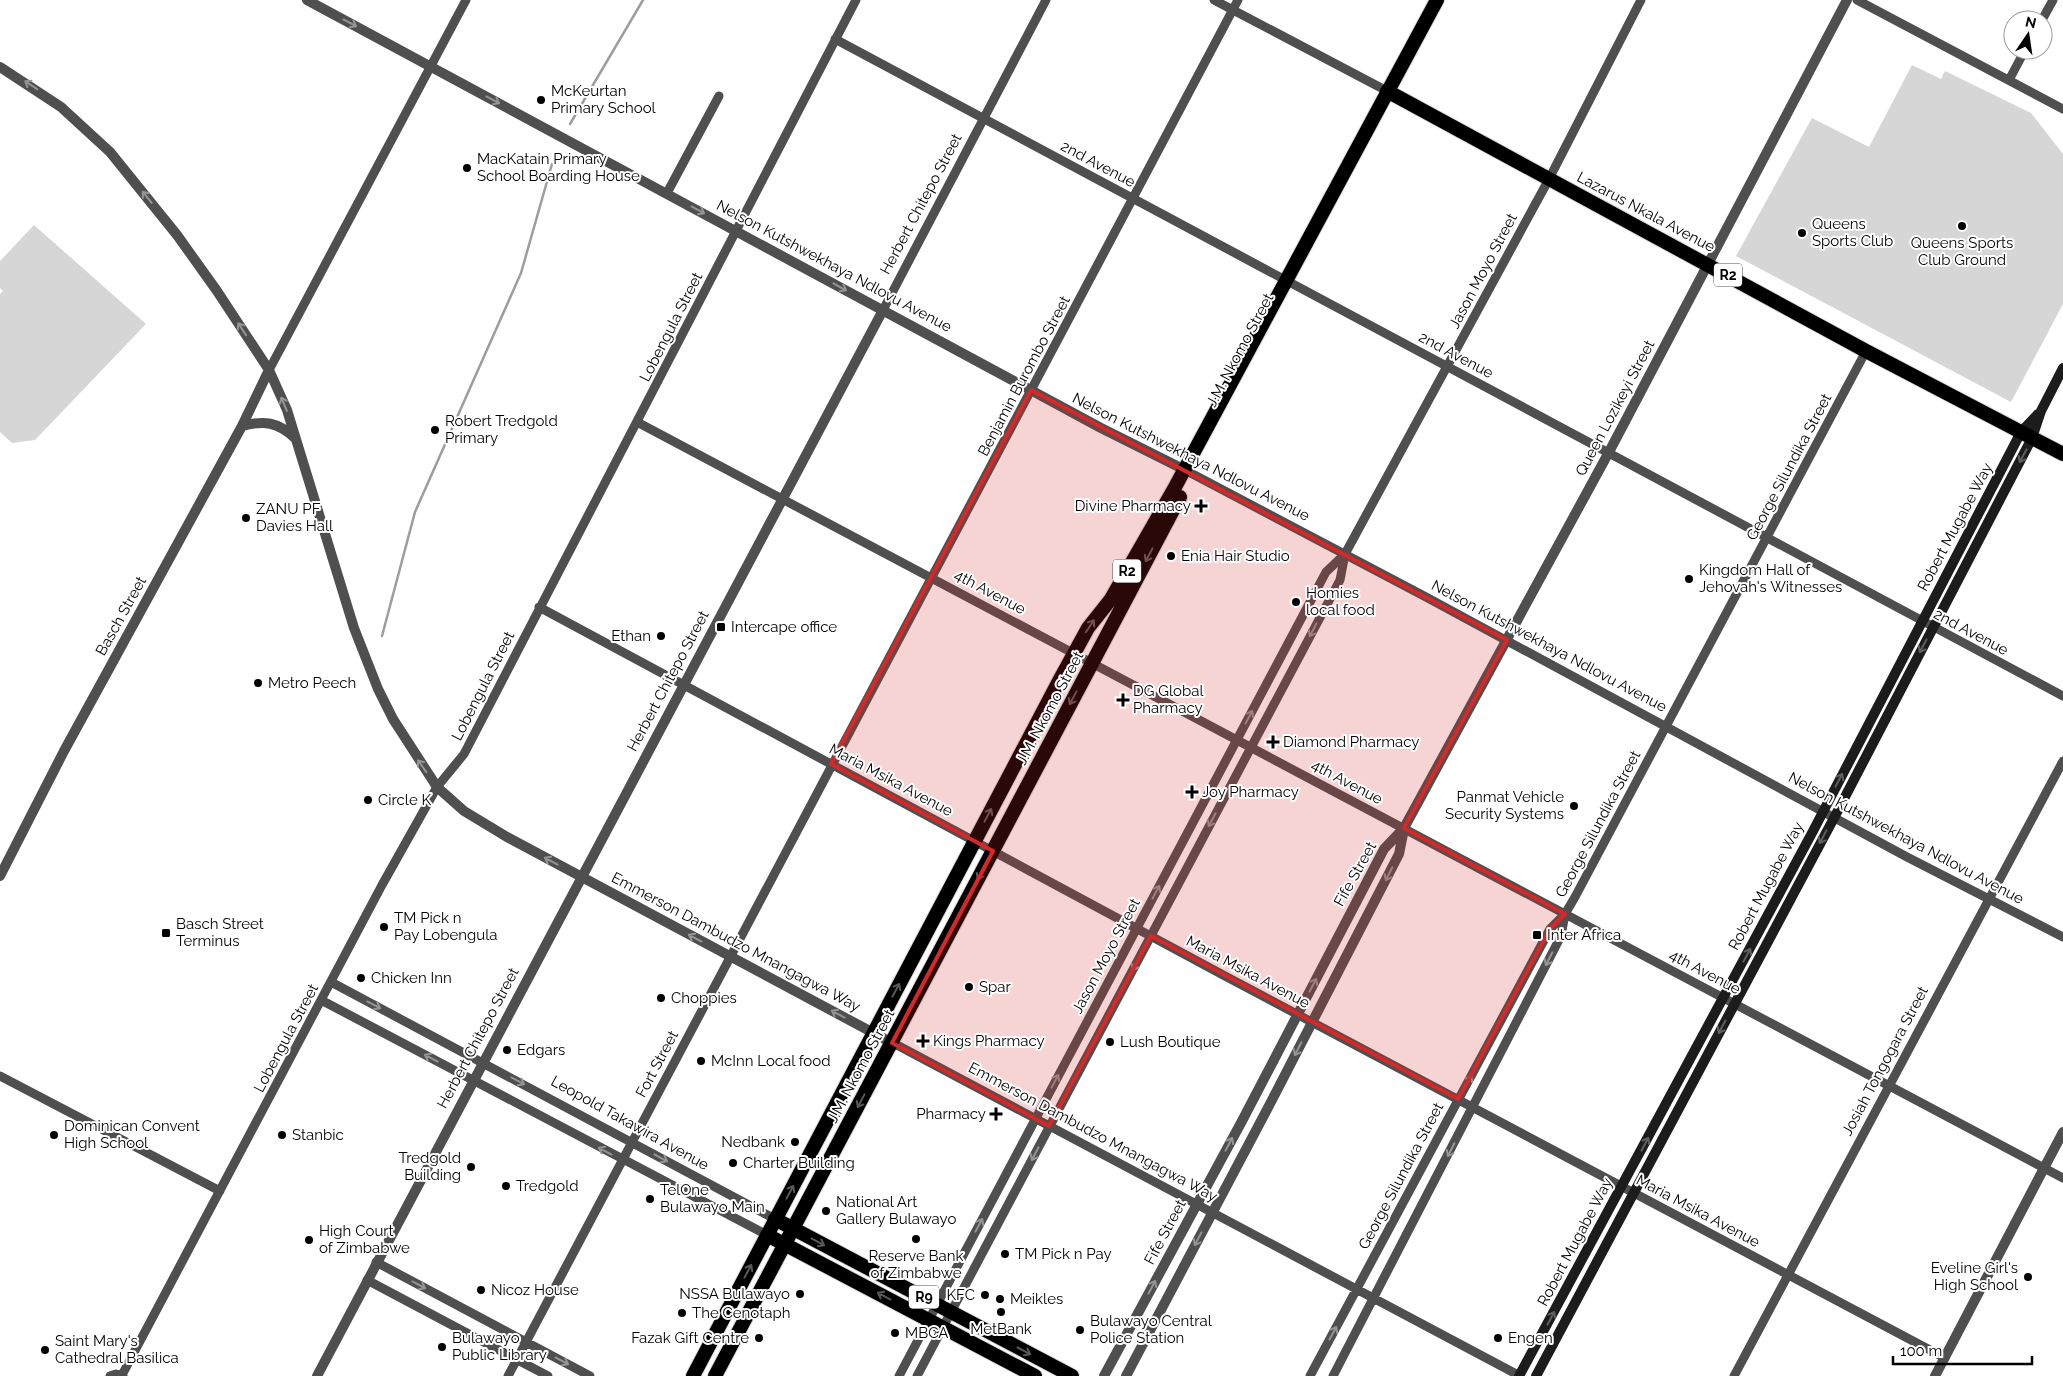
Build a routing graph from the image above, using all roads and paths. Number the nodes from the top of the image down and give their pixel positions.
1 (306, 0) edge
2 (466, 0) edge
3 (856, 0) edge
4 (1046, 0) edge
5 (1214, 0) edge
6 (1238, 0) edge
7 (1437, 0) edge
8 (1641, 0) edge
9 (1848, 0) edge
10 (1857, 0) edge
11 (1233, 10) junction
12 (835, 39) junction
13 (2020, 60) edge
14 (430, 66) junction
15 (0, 67) edge
16 (2009, 80) junction
17 (1391, 93) junction
18 (719, 96) dead end
19 (2063, 109) edge
20 (984, 118) junction
21 (1549, 178) junction
22 (667, 194) junction
23 (1134, 199) junction
24 (736, 230) junction
25 (1709, 264) junction
26 (1290, 282) junction
27 (883, 310) junction
28 (1866, 351) junction
29 (1447, 366) junction
30 (2063, 368) edge
31 (269, 370) junction
32 (1031, 390) junction
33 (637, 422) junction
34 (242, 426) junction
35 (2027, 435) junction
36 (296, 439) junction
37 (1609, 452) junction
38 (2063, 454) edge
39 (1189, 472) junction
40 (782, 498) junction
41 (1767, 537) junction
42 (1345, 554) junction
43 (931, 577) junction
44 (539, 607) junction
45 (1922, 622) junction
46 (1933, 628) junction
47 (1507, 640) junction
48 (1075, 653) junction
49 (1092, 662) junction
50 (683, 684) junction
51 (2063, 696) edge
52 (1666, 727) junction
53 (1237, 739) junction
54 (1251, 747) junction
55 (2063, 761) edge
56 (831, 764) junction
57 (437, 787) junction
58 (1822, 812) junction
59 (1834, 818) junction
60 (1404, 828) junction
61 (975, 841) junction
62 (993, 851) junction
63 (0, 876) edge
64 (581, 877) junction
65 (1988, 898) junction
66 (1565, 914) junction
67 (1137, 928) junction
68 (1151, 936) junction
69 (2063, 937) edge
70 (730, 956) junction
71 (331, 982) junction
72 (1724, 998) junction
73 (321, 1000) junction
74 (1734, 1004) junction
75 (1298, 1015) junction
76 (1312, 1022) junction
77 (874, 1033) junction
78 (894, 1044) junction
79 (482, 1062) junction
80 (0, 1076) edge
81 (472, 1080) junction
82 (1888, 1086) junction
83 (1458, 1100) junction
84 (1473, 1107) junction
85 (1036, 1119) junction
86 (1049, 1126) junction
87 (2063, 1132) edge
88 (631, 1142) junction
89 (622, 1160) junction
90 (2044, 1168) junction
91 (2063, 1178) edge
92 (1622, 1186) junction
93 (220, 1191) junction
94 (1634, 1192) junction
95 (1197, 1204) junction
96 (1212, 1213) junction
97 (775, 1219) junction
98 (794, 1229) junction
99 (768, 1235) junction
100 (786, 1245) junction
101 (376, 1262) junction
102 (1786, 1275) junction
103 (367, 1280) junction
104 (1356, 1290) junction
105 (1374, 1299) junction
106 (937, 1304) junction
107 (951, 1312) junction
108 (928, 1320) junction
109 (942, 1327) junction
110 (526, 1342) junction
111 (1945, 1358) junction
112 (517, 1359) junction
113 (110, 1376) edge
114 (122, 1376) edge
115 (317, 1376) edge
116 (508, 1376) edge
117 (548, 1376) edge
118 (590, 1376) edge
119 (693, 1376) edge
120 (715, 1376) edge
121 (898, 1376) edge
122 (917, 1376) edge
123 (1035, 1376) edge
124 (1072, 1376) edge
125 (1104, 1376) edge
126 (1126, 1376) edge
127 (1310, 1376) edge
128 (1333, 1376) edge
129 (1519, 1376) edge
130 (1536, 1376) edge
131 (1734, 1376) edge
132 (1935, 1376) edge

1 -> 14 street, Nelson Kutshwekhaya Ndlovu Avenue
2 - 14 street
3 - 12 street, Lobengula Street
4 - 20 street, Herbert Chitepo Street
5 - 11 street, Lazarus Nkala Avenue
6 - 11 street, Benjamin Burombo Street
7 - 17 highway, J.M. Nkomo Street
8 - 21 street, Jason Moyo Street
9 - 25 street, Queen Lozikeyi Street
10 - 16 street
11 - 17 street, Lazarus Nkala Avenue
11 - 23 street, Benjamin Burombo Street
12 - 20 street, 2nd Avenue
12 - 24 street, Lobengula Street
13 - 16 street
14 -> 22 street, Nelson Kutshwekhaya Ndlovu Avenue
14 - 31 street
31 -> 15 street
16 - 19 street
17 - 21 highway, Lazarus Nkala Avenue / R2
17 - 26 highway, J.M. Nkomo Street / R2
18 - 22 street
20 - 23 street, 2nd Avenue
20 - 27 street, Herbert Chitepo Street
21 - 25 highway, Lazarus Nkala Avenue / R2
21 - 29 street, Jason Moyo Street
22 -> 24 street, Nelson Kutshwekhaya Ndlovu Avenue
23 - 26 street, 2nd Avenue
23 - 32 street, Benjamin Burombo Street
24 -> 27 street, Nelson Kutshwekhaya Ndlovu Avenue
24 - 33 street, Lobengula Street
25 - 28 highway, Lazarus Nkala Avenue / R2
25 - 37 street, Queen Lozikeyi Street
26 - 29 street, 2nd Avenue
26 - 39 highway, J.M. Nkomo Street / R2
27 - 32 street, Nelson Kutshwekhaya Ndlovu Avenue
27 - 40 street, Herbert Chitepo Street
28 - 35 highway, Lazarus Nkala Avenue / R2
28 - 41 street, George Silundika Street
29 - 37 street, 2nd Avenue
29 - 42 street, Jason Moyo Street
30 - 35 main road, Robert Mugabe Way
31 - 34 street, Basch Street
36 -> 31 street, Emmerson Dambudzo Mnangagwa Way
32 - 39 street, Nelson Kutshwekhaya Ndlovu Avenue
32 - 43 street, Benjamin Burombo Street
33 - 40 street, 4th Avenue
33 - 44 street, Lobengula Street
34 - 36 street
34 - 63 street, Basch Street
35 - 38 highway, Lazarus Nkala Avenue / R2
35 - 45 main road, Robert Mugabe Way
35 -> 46 main road, Robert Mugabe Way
57 -> 36 street, Emmerson Dambudzo Mnangagwa Way
37 - 41 street, 2nd Avenue
37 - 47 street, Queen Lozikeyi Street
39 - 42 street, Nelson Kutshwekhaya Ndlovu Avenue
48 -> 39 highway, J.M. Nkomo Street / R2
39 -> 49 highway, J.M. Nkomo Street / R2
40 - 43 street, 4th Avenue
40 - 50 street, Herbert Chitepo Street
41 - 45 street, 2nd Avenue
41 - 52 street, George Silundika Street
42 - 47 street, Nelson Kutshwekhaya Ndlovu Avenue
53 -> 42 street, Jason Moyo Street
42 -> 54 street, Jason Moyo Street
43 - 48 street, 4th Avenue
43 - 56 street, Benjamin Burombo Street
44 - 50 street, Maria Msika Avenue
44 - 57 street, Lobengula Street
45 - 46 street, 2nd Avenue
58 -> 45 main road, Robert Mugabe Way
46 - 51 street, 2nd Avenue
46 -> 59 main road, Robert Mugabe Way
47 - 52 street, Nelson Kutshwekhaya Ndlovu Avenue
47 - 60 street, Queen Lozikeyi Street
48 - 49 street, 4th Avenue
61 -> 48 highway, J.M. Nkomo Street / R2
49 - 53 street, 4th Avenue
49 -> 62 highway, J.M. Nkomo Street / R2
50 - 56 street, Maria Msika Avenue
50 - 64 street, Herbert Chitepo Street
52 - 58 street, Nelson Kutshwekhaya Ndlovu Avenue
52 - 66 street, George Silundika Street
53 - 54 street, 4th Avenue
67 -> 53 street, Jason Moyo Street
54 - 60 street, 4th Avenue
54 -> 68 street, Jason Moyo Street
55 - 65 street, Josiah Tongogara Street
56 - 61 street, Maria Msika Avenue
56 - 70 street, Fort Street
64 -> 57 street, Emmerson Dambudzo Mnangagwa Way
57 - 71 street, Lobengula Street
58 - 59 street, Nelson Kutshwekhaya Ndlovu Avenue
72 -> 58 main road, Robert Mugabe Way
59 - 65 street, Nelson Kutshwekhaya Ndlovu Avenue
59 -> 74 main road, Robert Mugabe Way
60 - 66 street, 4th Avenue
75 -> 60 street, Fife Street
60 -> 76 street, Fife Street
61 - 62 street, Maria Msika Avenue
77 -> 61 highway, J.M. Nkomo Street / R2
62 - 67 street, Maria Msika Avenue
62 -> 78 highway, J.M. Nkomo Street / R2
70 -> 64 street, Emmerson Dambudzo Mnangagwa Way
64 - 79 street, Herbert Chitepo Street
65 - 69 street, Nelson Kutshwekhaya Ndlovu Avenue
65 - 82 street, Josiah Tongogara Street
66 - 72 street, 4th Avenue
83 -> 66 street, George Silundika Street
66 -> 84 street, George Silundika Street
67 - 68 street, Maria Msika Avenue
85 -> 67 street, Jason Moyo Street
68 - 75 street, Maria Msika Avenue
68 -> 86 street, Jason Moyo Street
77 -> 70 street, Emmerson Dambudzo Mnangagwa Way
70 - 88 street, Fort Street
71 - 73 street, Lobengula Street
71 -> 79 street, Leopold Takawira Avenue
72 - 74 street, 4th Avenue
92 -> 72 main road, Robert Mugabe Way
81 -> 73 street
73 - 93 street, Lobengula Street
74 - 82 street, 4th Avenue
74 -> 94 main road, Robert Mugabe Way
75 - 76 street, Maria Msika Avenue
95 -> 75 street, Fife Street
76 - 83 street, Maria Msika Avenue
76 -> 96 street, Fife Street
77 - 78 street, Emmerson Dambudzo Mnangagwa Way
97 -> 77 highway, J.M. Nkomo Street / R2
78 - 85 street, Emmerson Dambudzo Mnangagwa Way
78 -> 98 highway, J.M. Nkomo Street / R2
79 - 81 street, Herbert Chitepo Street
79 -> 88 street, Leopold Takawira Avenue
80 - 93 street
89 -> 81 street
81 - 101 street, Herbert Chitepo Street
82 - 90 street, 4th Avenue
82 - 102 street, Josiah Tongogara Street
83 - 84 street, Maria Msika Avenue
83 - 104 street, George Silundika Street
84 - 92 street, Maria Msika Avenue
84 -> 105 street, George Silundika Street
85 - 86 street, Emmerson Dambudzo Mnangagwa Way
106 -> 85 street, Jason Moyo Street
86 - 95 street, Emmerson Dambudzo Mnangagwa Way
86 -> 107 street, Jason Moyo Street
87 - 90 street
88 - 89 street, Fort Street
88 -> 97 street, Leopold Takawira Avenue
89 - 99 street
89 - 110 street, Fort Street
90 - 91 street, 4th Avenue
90 - 111 street
92 - 94 street, Maria Msika Avenue
129 -> 92 main road, Robert Mugabe Way
93 - 114 street, Lobengula Street
94 - 102 street, Maria Msika Avenue
94 - 130 main road, Robert Mugabe Way
95 - 96 street, Emmerson Dambudzo Mnangagwa Way
125 -> 95 street, Fife Street
96 - 104 street, Emmerson Dambudzo Mnangagwa Way
96 -> 126 street, Fife Street
97 - 98 highway, Leopold Takawira Avenue / R9
97 - 99 highway, J.M. Nkomo Street / R2
98 - 100 highway, J.M. Nkomo Street / R2
98 -> 106 highway, Leopold Takawira Avenue / R9
99 - 100 highway, R9
119 -> 99 highway, J.M. Nkomo Street / R2
108 -> 100 highway, R9
100 - 120 highway, J.M. Nkomo Street / R2
101 - 103 street, Herbert Chitepo Street
101 -> 110 street
102 - 111 street, Maria Msika Avenue
102 - 131 street, Josiah Tongogara Street
103 - 112 street
103 - 115 street, Herbert Chitepo Street
104 - 105 street, Emmerson Dambudzo Mnangagwa Way
127 -> 104 street, George Silundika Street
105 - 128 street, George Silundika Street
105 - 129 street, Emmerson Dambudzo Mnangagwa Way
106 - 107 highway, Leopold Takawira Avenue / R9
106 - 108 street, Jason Moyo Street
107 - 109 street, Jason Moyo Street
107 -> 124 highway, Leopold Takawira Avenue / R9
108 - 109 highway, R9
108 - 121 street, Jason Moyo Street
109 - 122 street, Jason Moyo Street
109 - 123 highway, R9
110 - 112 street, Fort Street
110 -> 118 street
111 - 132 street
112 - 116 street, Fort Street
112 - 117 street
113 - 114 street, Lobengula Street

